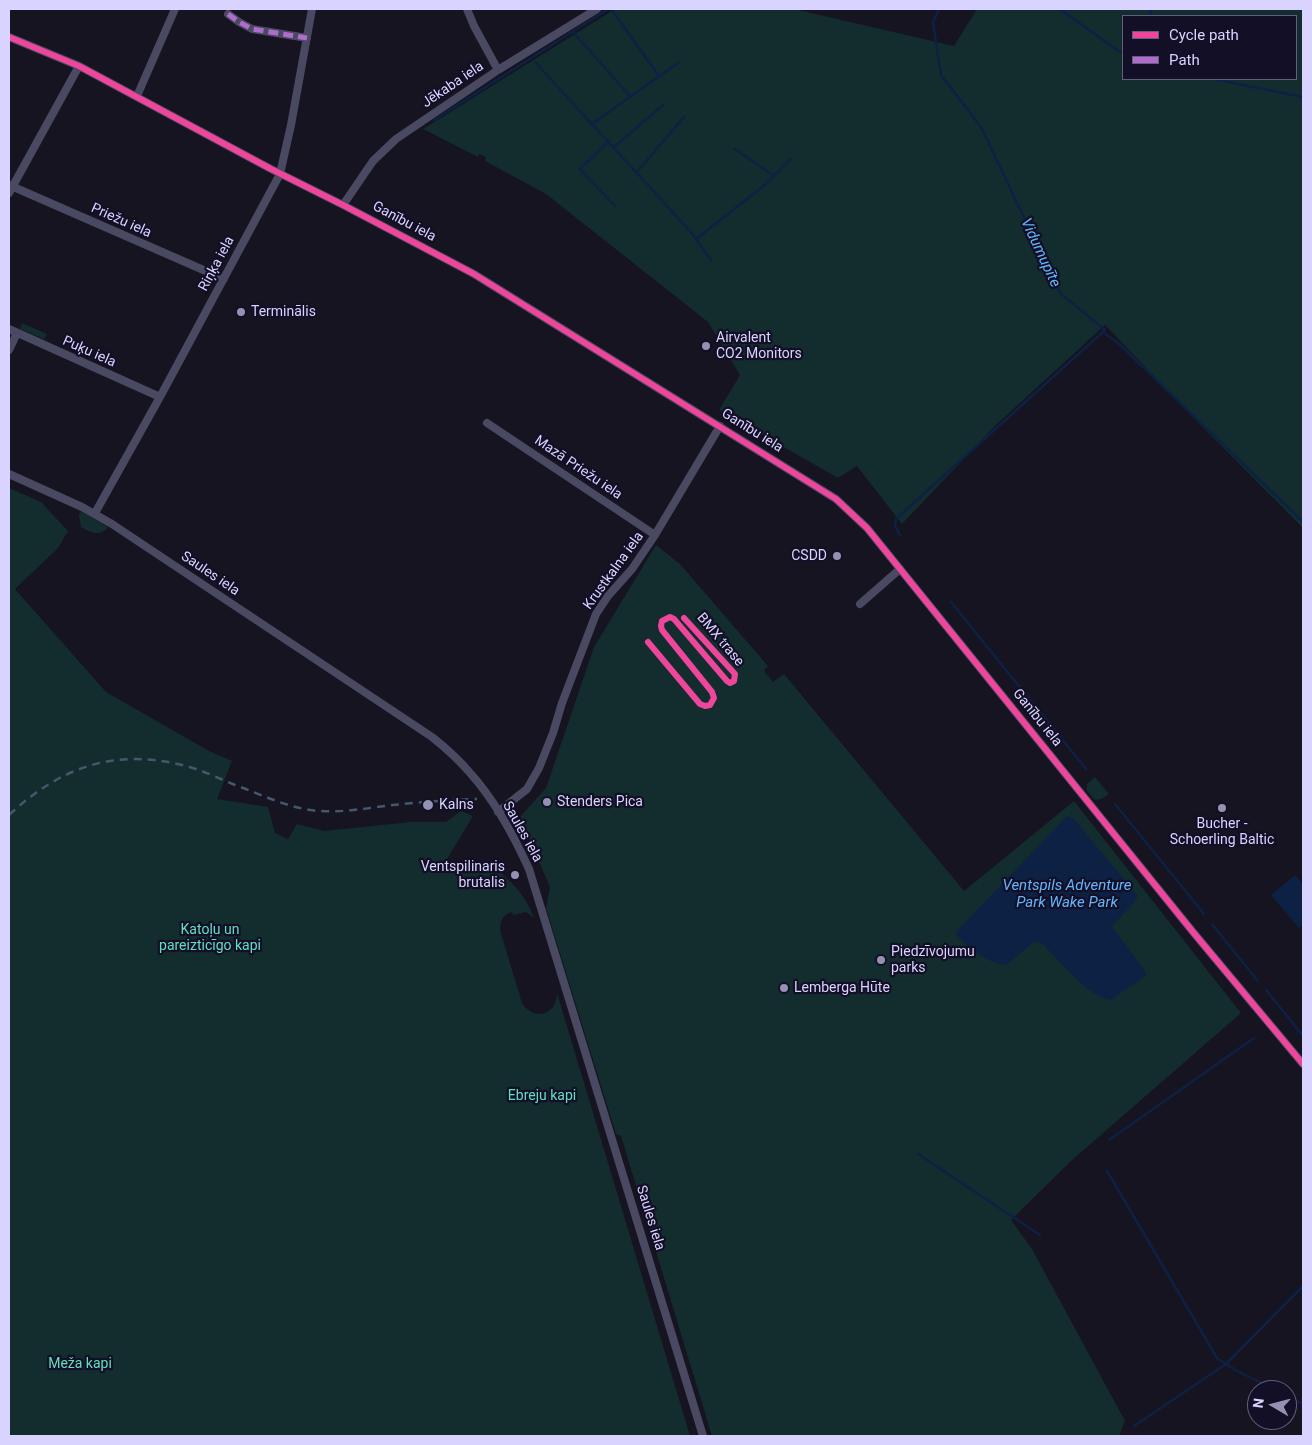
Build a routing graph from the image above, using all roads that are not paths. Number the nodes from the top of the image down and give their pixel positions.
1 (173, 9) edge
2 (312, 9) edge
3 (467, 9) edge
4 (597, 9) edge
5 (228, 14) dead end
6 (9, 37) edge
7 (307, 38) junction
8 (79, 66) junction
9 (498, 70) junction
10 (137, 96) junction
11 (280, 174) junction
12 (10, 188) edge
13 (343, 205) junction
14 (224, 279) junction
15 (9, 329) edge
16 (17, 333) junction
17 (9, 350) edge
18 (160, 397) junction
19 (487, 423) dead end
20 (720, 426) junction
21 (9, 474) edge
22 (95, 513) junction
23 (655, 534) junction
24 (900, 569) junction
25 (860, 604) dead end
26 (498, 812) junction
27 (1303, 1064) edge
28 (703, 1436) edge

1 - 10 street
2 - 7 street, Riņķa iela
3 - 9 street
4 - 9 street, Jēkaba iela
5 - 7 street
6 - 8 street, Ganību iela
7 - 11 street, Riņķa iela
8 - 10 street, Ganību iela
8 - 12 street
9 - 13 street, Jēkaba iela
10 - 11 street, Ganību iela
11 - 13 street, Ganību iela
11 - 14 street, Riņķa iela
12 - 14 street, Priežu iela
13 - 20 street, Ganību iela
14 - 18 street, Riņķa iela
15 - 16 street, Puķu iela
16 - 17 street
16 - 18 street, Puķu iela
18 - 22 street, Riņķa iela
19 - 23 street, Mazā Priežu iela
20 - 23 street, Krustkalna iela
20 - 24 street, Ganību iela
21 - 22 street, Saules iela
22 - 26 street, Saules iela
23 - 26 street, Krustkalna iela
24 - 25 street
24 - 27 street, Ganību iela
26 - 28 street, Saules iela

